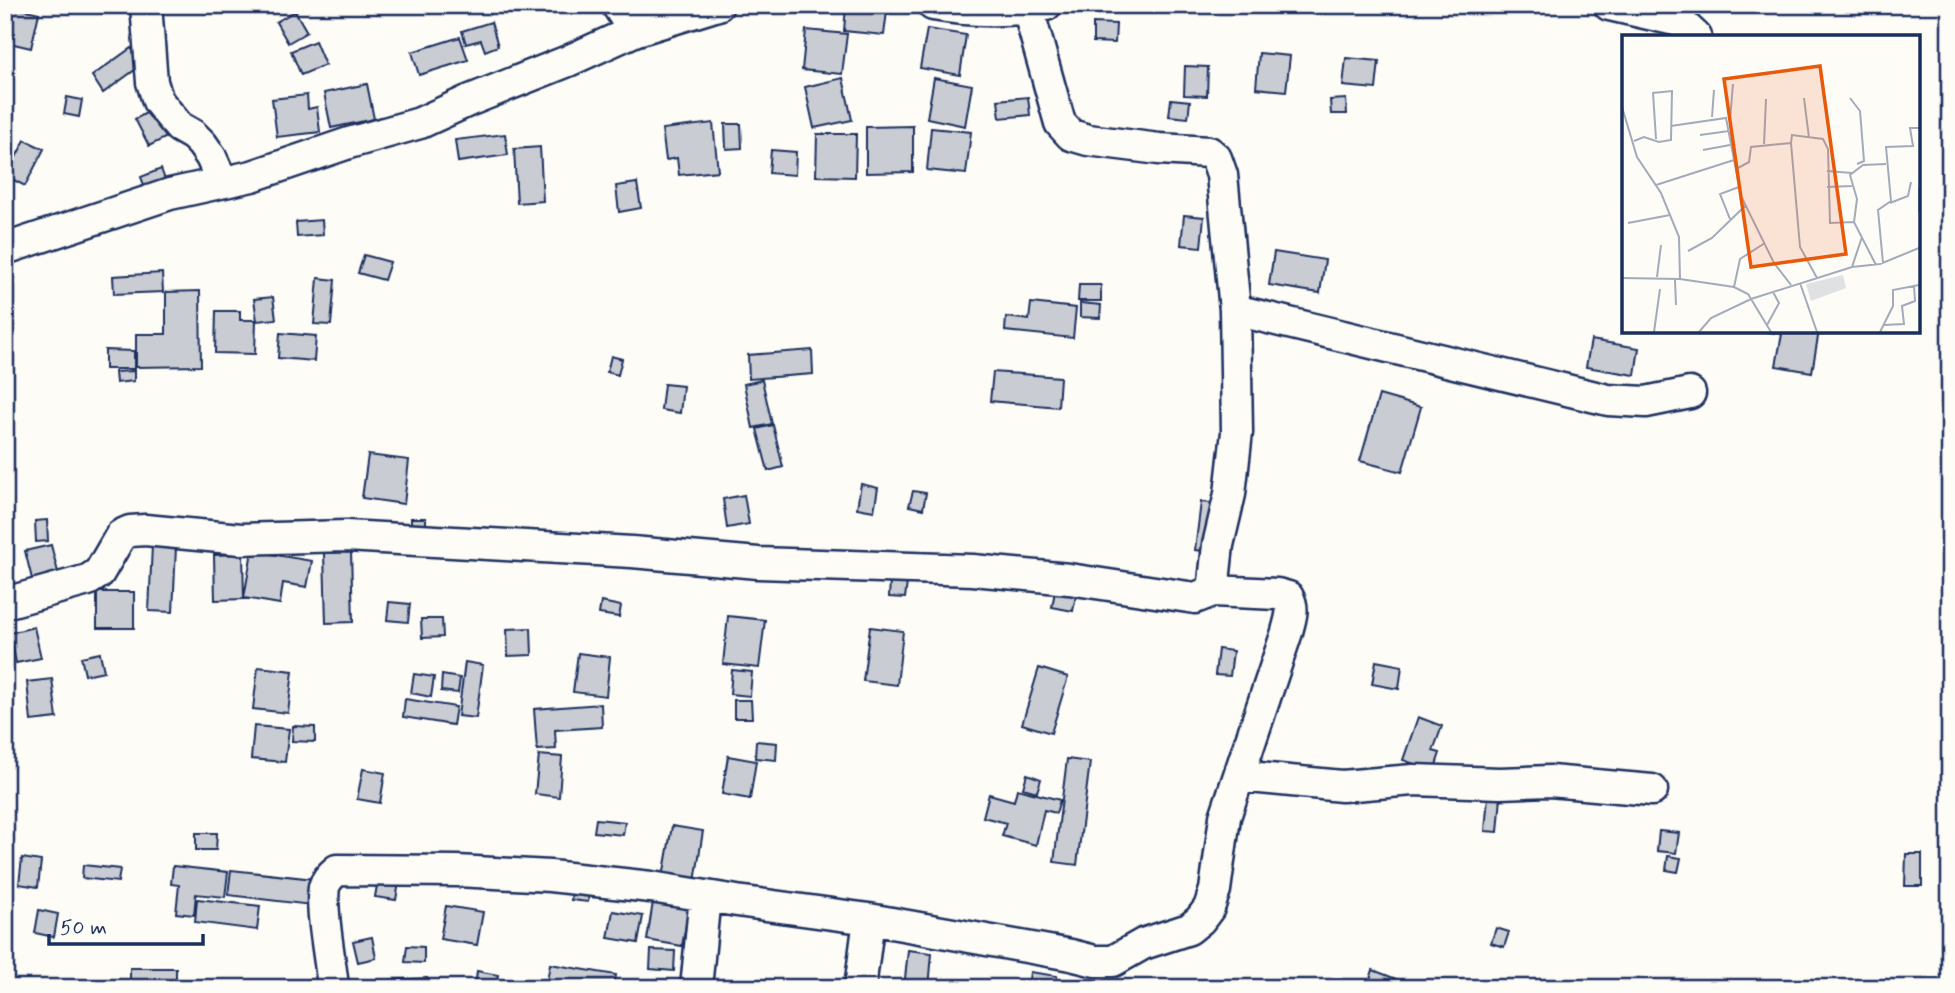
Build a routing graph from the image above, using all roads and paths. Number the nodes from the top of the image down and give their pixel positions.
1 (146, 5) edge
2 (617, 5) edge
3 (719, 5) edge
4 (933, 5) edge
5 (1609, 5) edge
6 (1037, 7) edge
7 (634, 31) junction
8 (1694, 35) edge
9 (222, 183) junction
10 (5, 249) edge
11 (1235, 310) junction
12 (1690, 393) dead end
13 (1213, 591) junction
14 (5, 603) edge
15 (1239, 776) junction
16 (1653, 790) dead end
17 (705, 896) junction
18 (869, 919) junction
19 (333, 988) edge
20 (696, 988) edge
21 (860, 988) edge

1 - 9 street
2 - 7 street
3 - 7 street
4 - 6 street
5 - 8 street
6 - 11 street
7 - 9 street
9 - 10 street
11 - 12 street
11 - 13 street
13 - 14 street
13 - 15 street
15 - 16 street
15 - 18 street
17 - 18 street
17 - 19 street
17 - 20 street
18 - 21 street

